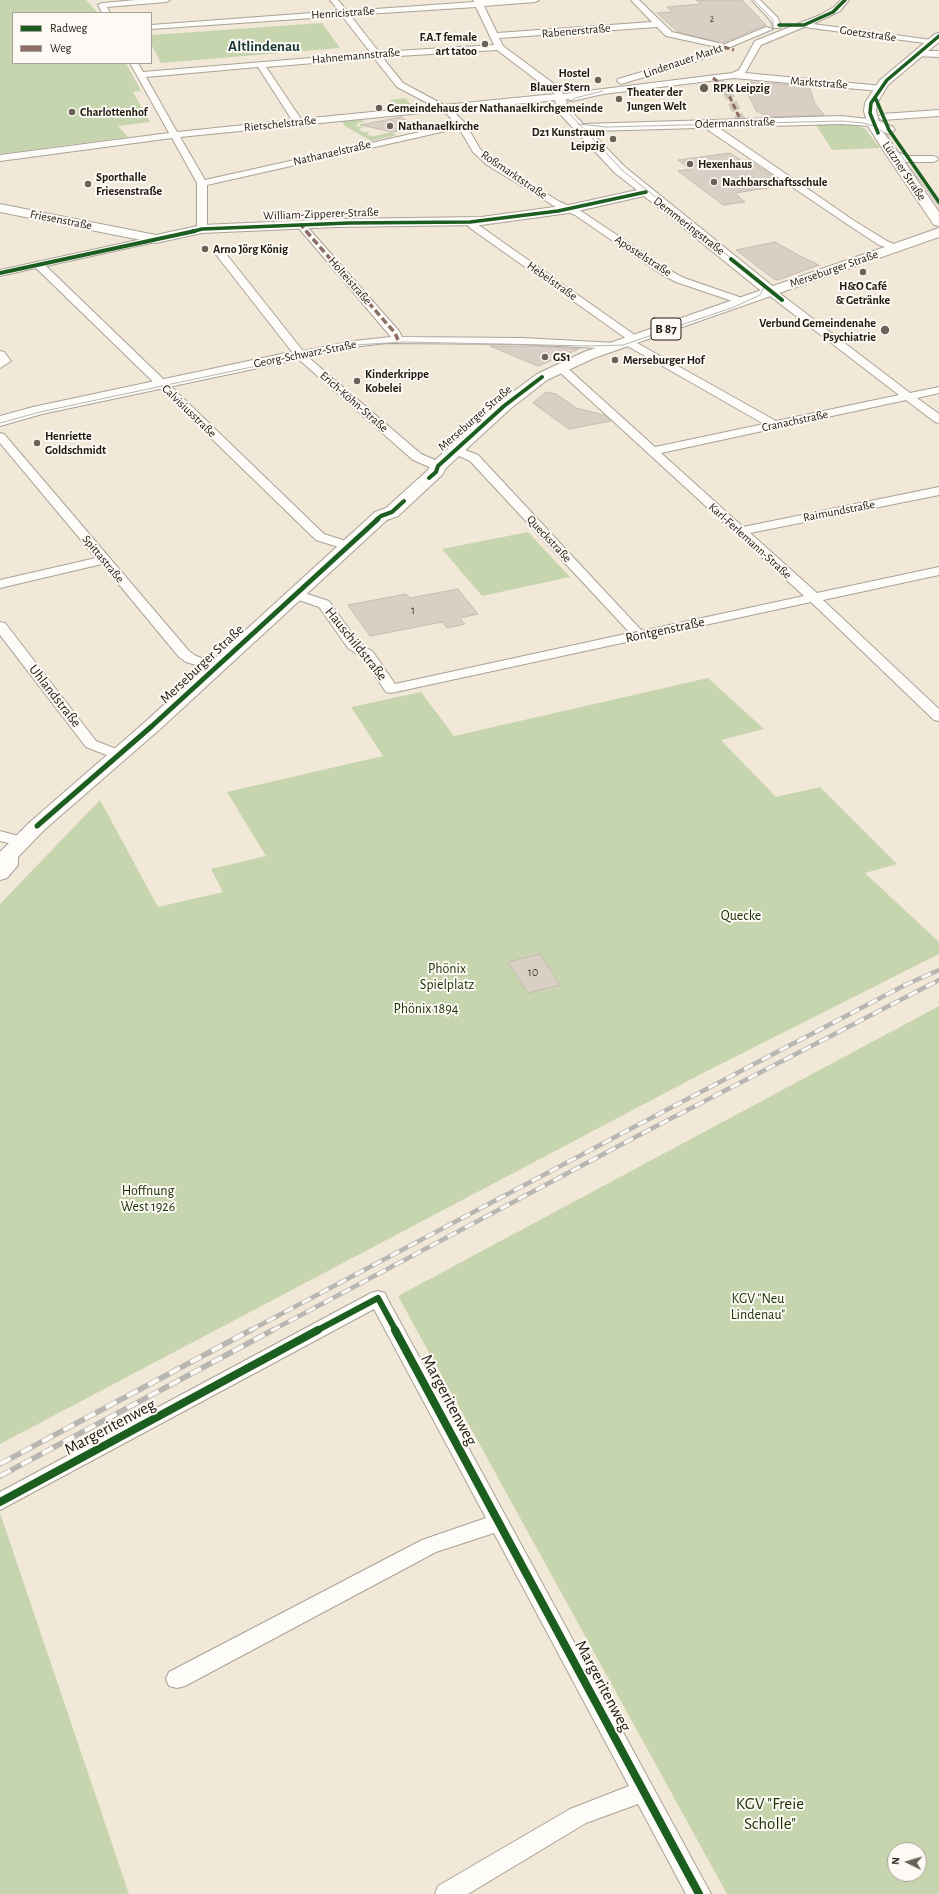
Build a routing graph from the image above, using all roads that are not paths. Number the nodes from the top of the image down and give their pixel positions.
1 (166, 0) edge
2 (334, 0) edge
3 (535, 0) edge
4 (635, 0) edge
5 (756, 0) edge
6 (845, 0) edge
7 (478, 2) edge
8 (106, 12) edge
9 (345, 13) junction
10 (658, 24) junction
11 (804, 25) junction
12 (152, 27) edge
13 (493, 36) junction
14 (936, 39) edge
15 (715, 45) dead end
16 (499, 47) junction
17 (917, 54) junction
18 (939, 54) edge
19 (376, 55) junction
20 (134, 64) edge
21 (260, 64) junction
22 (140, 75) junction
23 (734, 75) junction
24 (878, 92) junction
25 (582, 96) junction
26 (564, 100) junction
27 (444, 108) junction
28 (939, 113) edge
29 (877, 120) junction
30 (298, 122) junction
31 (462, 124) junction
32 (709, 124) junction
33 (580, 128) junction
34 (888, 130) joint
35 (176, 134) junction
36 (891, 152) junction
37 (908, 156) junction
38 (0, 158) edge
39 (936, 160) edge
40 (202, 183) junction
41 (646, 192) junction
42 (939, 202) edge
43 (0, 208) edge
44 (569, 209) junction
45 (470, 222) junction
46 (939, 222) edge
47 (300, 224) junction
48 (202, 229) junction
49 (939, 232) edge
50 (923, 237) junction
51 (939, 237) edge
52 (156, 238) joint
53 (122, 239) junction
54 (895, 247) junction
55 (219, 252) dead end
56 (38, 264) junction
57 (0, 273) edge
58 (770, 291) junction
59 (744, 302) junction
60 (398, 340) junction
61 (626, 342) junction
62 (0, 354) edge
63 (300, 355) junction
64 (0, 365) edge
65 (560, 367) junction
66 (162, 384) junction
67 (939, 390) edge
68 (908, 397) junction
69 (939, 420) edge
70 (0, 421) edge
71 (775, 425) junction
72 (0, 436) edge
73 (455, 450) junction
74 (652, 451) junction
75 (438, 466) junction
76 (939, 491) edge
77 (739, 531) junction
78 (348, 546) junction
79 (104, 560) junction
80 (939, 571) edge
81 (0, 584) edge
82 (295, 594) junction
83 (813, 597) junction
84 (0, 626) edge
85 (639, 635) junction
86 (217, 667) junction
87 (391, 689) joint
88 (939, 717) edge
89 (119, 755) junction
90 (0, 836) edge
91 (7, 857) edge
92 (0, 1502) edge
93 (500, 1522) junction
94 (177, 1679) dead end
95 (644, 1791) junction
96 (447, 1894) edge
97 (699, 1894) edge

1 - 8 street
2 - 9 street, Roßmarktstraße
3 - 7 street, Henricistraße
4 - 10 street
5 - 26 street, Lindenauer Markt
6 - 11 street
7 - 9 street, Henricistraße
7 - 13 street, Demmeringstraße
9 - 12 street, Henricistraße
9 - 19 street, Roßmarktstraße
10 - 13 street, Rabenerstraße
10 - 15 street
11 - 14 street, Goetzstraße
11 - 23 street
13 - 16 street, Demmeringstraße
14 - 17 main road
16 - 19 street, Hahnemannstraße
16 - 26 street, Demmeringstraße
17 - 18 street
17 - 24 main road
19 - 21 street, Hahnemannstraße
19 - 27 street, Roßmarktstraße
20 - 22 street
21 - 22 street, Hahnemannstraße
21 - 30 street
22 - 35 street
23 - 24 street, Marktstraße
23 - 25 street, Lindenauer Markt
24 - 29 main road, Lützner Straße
25 - 26 street, Lindenauer Markt
25 - 26 street, Lindenauer Markt
26 - 27 street, Rietschelstraße
26 - 33 main road, Demmeringstraße
27 - 30 street, Rietschelstraße
27 - 31 street, Roßmarktstraße
28 - 29 street
29 - 32 main road, Odermannstraße
29 - 34 main road, Odermannstraße
29 - 36 main road, Lützner Straße
30 - 35 street, Rietschelstraße
31 - 40 street, Nathanaelstraße
31 - 44 street, Roßmarktstraße
32 - 33 main road, Odermannstraße
32 - 54 street
33 - 41 main road, Demmeringstraße
34 - 37 main road, Lützner Straße
35 - 38 street, Rietschelstraße
35 - 40 street
36 - 37 street
36 - 46 main road, Lützner Straße
37 - 39 street
37 - 42 main road, Lützner Straße
40 - 48 street
41 - 44 main road, William-Zipperer-Straße
41 - 58 main road, Demmeringstraße
43 - 53 main road, Friesenstraße
44 - 45 main road, William-Zipperer-Straße
44 - 59 street, Apostelstraße
45 - 47 main road, William-Zipperer-Straße
45 - 61 street, Hebelstraße
47 - 48 main road, William-Zipperer-Straße
47 - 60 street, Holteistraße
48 - 52 main road, William-Zipperer-Straße
49 - 50 main road, Merseburger Straße / B 87
50 - 51 main road
50 - 54 main road, Merseburger Straße / B 87
52 - 53 main road, Friesenstraße
53 - 56 street
54 - 58 main road, Merseburger Straße / B 87
55 - 63 street, Erich-Köhn-Straße
56 - 57 street
56 - 66 street, Calvisiusstraße
58 - 59 main road, Merseburger Straße / B 87
58 - 68 street, Demmeringstraße
59 - 61 main road, Merseburger Straße / B 87
60 - 61 street, Georg-Schwarz-Straße
60 - 63 street, Georg-Schwarz-Straße
61 - 65 main road, Merseburger Straße / B 87
61 - 71 street, Hebelstraße
62 - 64 street
63 - 66 main road, Georg-Schwarz-Straße
63 - 75 street, Erich-Köhn-Straße
65 - 73 main road, Merseburger Straße / B 87
65 - 74 street, Karl-Ferlemann-Straße
66 - 70 main road, Georg-Schwarz-Straße
66 - 78 street, Calvisiusstraße
67 - 68 street, Cranachstraße
68 - 69 street, Demmeringstraße
68 - 71 street, Cranachstraße
71 - 74 street, Cranachstraße
72 - 79 street, Spittastraße
73 - 75 main road, Merseburger Straße / B 87
73 - 85 street, Queckstraße
74 - 77 street, Karl-Ferlemann-Straße
75 - 78 main road, Merseburger Straße / B 87
76 - 77 street, Raimundstraße
77 - 83 street, Karl-Ferlemann-Straße
78 - 82 main road, Merseburger Straße / B 87
79 - 81 street
79 - 86 street, Spittastraße
80 - 83 street, Röntgenstraße
82 - 86 main road, Merseburger Straße / B 87
82 - 87 street, Hauschildstraße
83 - 85 street, Röntgenstraße
83 - 88 street, Karl-Ferlemann-Straße
84 - 89 street, Uhlandstraße
85 - 87 street, Röntgenstraße
86 - 89 main road, Merseburger Straße / B 87
89 - 91 main road, Merseburger Straße / B 87
90 - 91 street
92 - 93 street, Margeritenweg
93 - 94 street
93 - 95 street, Margeritenweg
95 - 96 street
95 - 97 street, Margeritenweg

